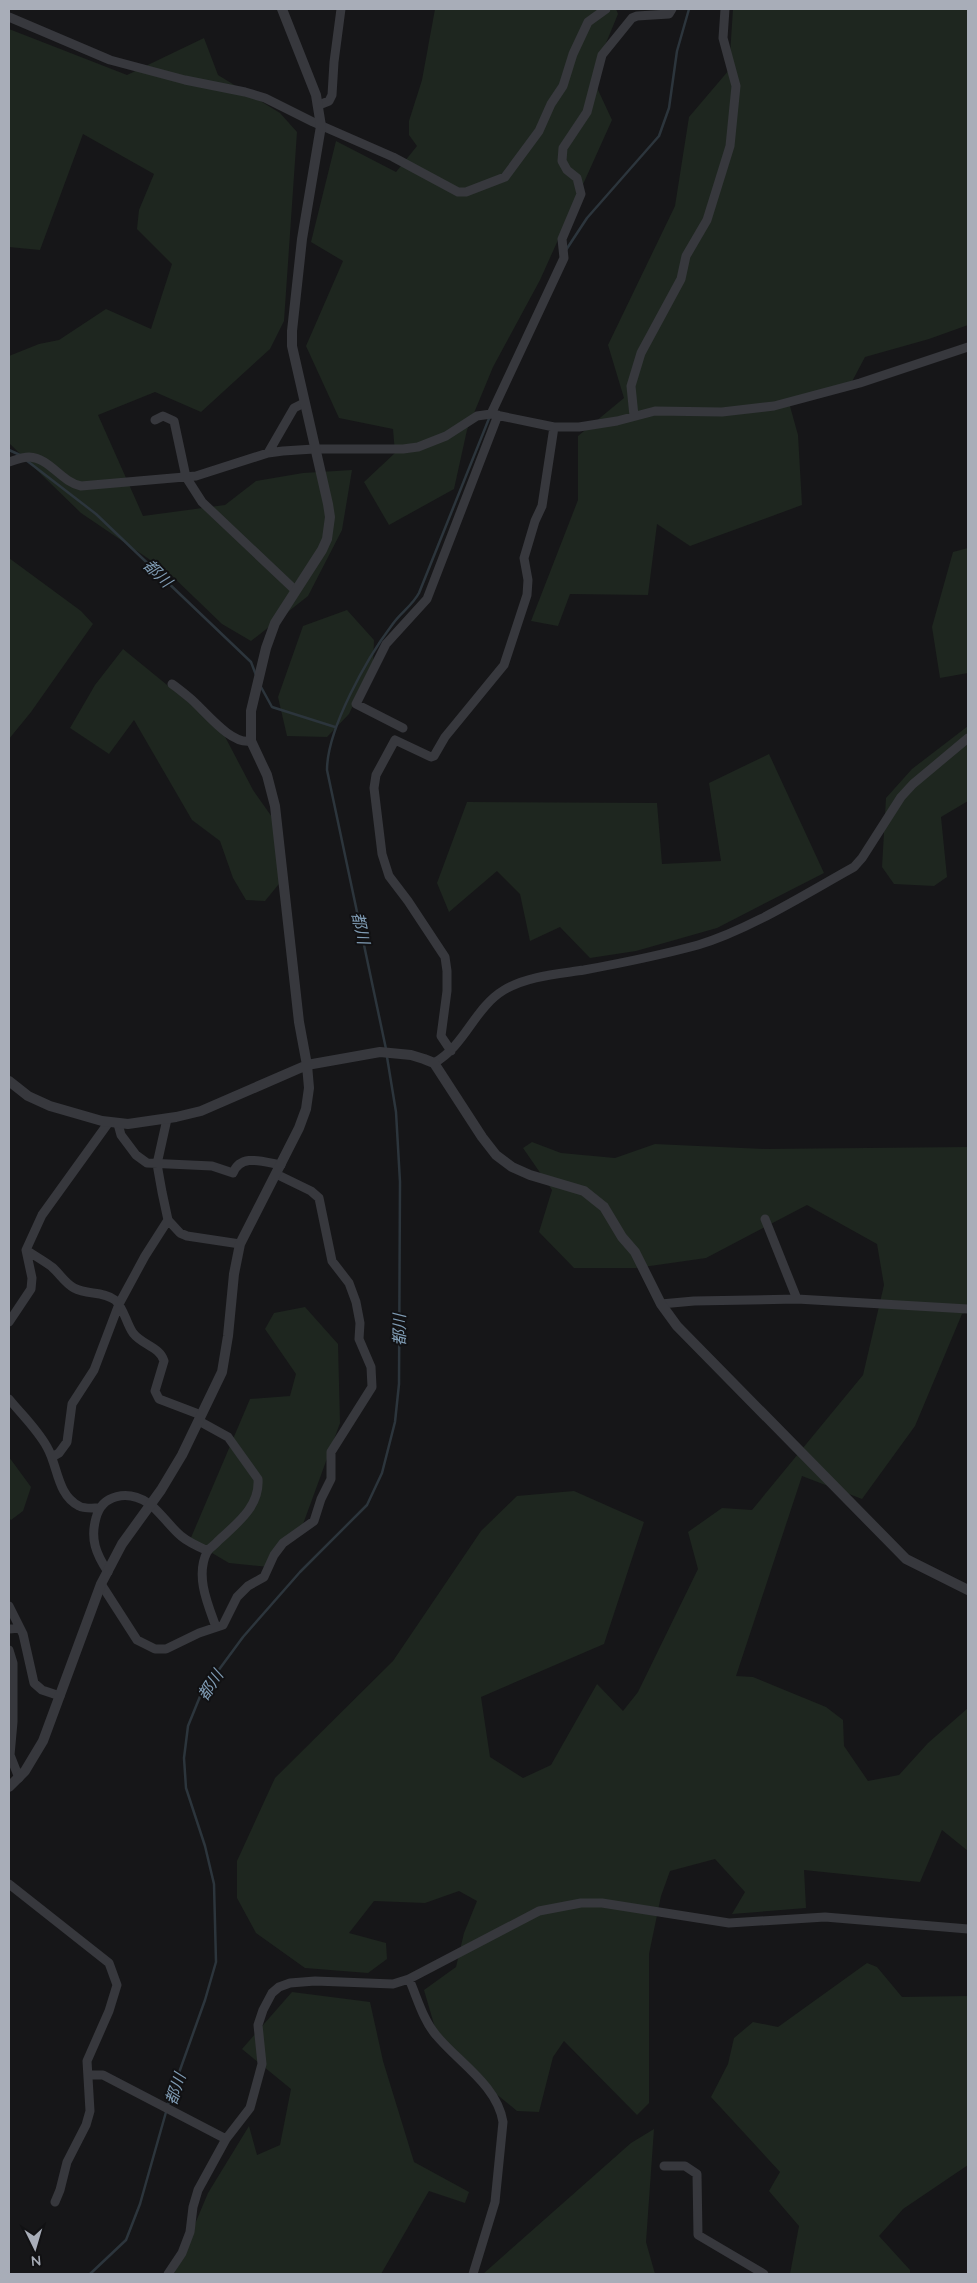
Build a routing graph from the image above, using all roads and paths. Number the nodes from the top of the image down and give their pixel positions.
1 (282, 9) edge
2 (341, 9) edge
3 (606, 9) edge
4 (672, 9) edge
5 (725, 9) edge
6 (9, 17) edge
7 (319, 105) junction
8 (321, 126) junction
9 (968, 346) edge
10 (304, 403) junction
11 (495, 415) junction
12 (634, 416) junction
13 (155, 420) dead end
14 (554, 427) junction
15 (314, 449) junction
16 (268, 453) junction
17 (9, 462) edge
18 (186, 477) junction
19 (296, 590) junction
20 (172, 684) dead end
21 (403, 728) dead end
22 (968, 738) edge
23 (252, 741) junction
24 (450, 1051) junction
25 (434, 1063) junction
26 (307, 1066) junction
27 (9, 1081) edge
28 (167, 1119) junction
29 (113, 1123) junction
30 (158, 1164) junction
31 (278, 1170) junction
32 (766, 1219) dead end
33 (168, 1220) junction
34 (240, 1244) junction
35 (26, 1250) junction
36 (797, 1299) junction
37 (119, 1304) junction
38 (661, 1304) junction
39 (968, 1309) edge
40 (9, 1322) edge
41 (9, 1399) edge
42 (200, 1418) junction
43 (52, 1457) junction
44 (150, 1503) junction
45 (98, 1508) junction
46 (208, 1552) junction
47 (108, 1572) junction
48 (101, 1584) junction
49 (968, 1590) edge
50 (9, 1606) edge
51 (20, 1628) junction
52 (216, 1628) junction
53 (9, 1629) edge
54 (9, 1650) edge
55 (60, 1696) junction
56 (19, 1778) junction
57 (9, 1788) edge
58 (9, 1884) edge
59 (968, 1929) edge
60 (409, 1979) junction
61 (89, 2075) junction
62 (226, 2139) junction
63 (664, 2166) dead end
64 (55, 2202) dead end
65 (168, 2274) edge
66 (472, 2274) edge
67 (764, 2274) edge

1 - 7 street
2 - 7 street
3 - 8 street
4 - 11 street
5 - 12 street
6 - 8 street
7 - 8 street
8 - 10 street
9 - 12 street
10 - 15 street
10 - 16 street
11 - 14 street
11 - 15 street
11 - 21 street
12 - 14 street
13 - 18 street
14 - 24 street
15 - 16 street
15 - 19 street
16 - 18 street
17 - 18 street
18 - 19 street
19 - 23 street
20 - 23 street
22 - 24 street
23 - 26 street
24 - 25 street
25 - 26 street
25 - 38 street
26 - 28 street
26 - 31 street
27 - 29 street
28 - 29 street
28 - 30 street
29 - 30 street
29 - 35 street
30 - 31 street
30 - 33 street
31 - 34 street
31 - 52 street
32 - 36 street
33 - 34 street
33 - 37 street
34 - 42 street
35 - 37 street
35 - 40 street
36 - 38 street
36 - 39 street
37 - 42 street
37 - 43 street
38 - 49 street
41 - 43 street
42 - 44 street
42 - 46 street
43 - 45 street
44 - 45 street
44 - 46 street
44 - 47 street
45 - 47 street
46 - 52 street
47 - 48 street
48 - 52 street
48 - 55 street
50 - 51 street
51 - 53 street
51 - 55 street
54 - 56 street
55 - 56 street
56 - 57 street
58 - 61 street
59 - 60 street
60 - 62 street
60 - 66 street
61 - 62 street
61 - 64 street
62 - 65 street
63 - 67 street

